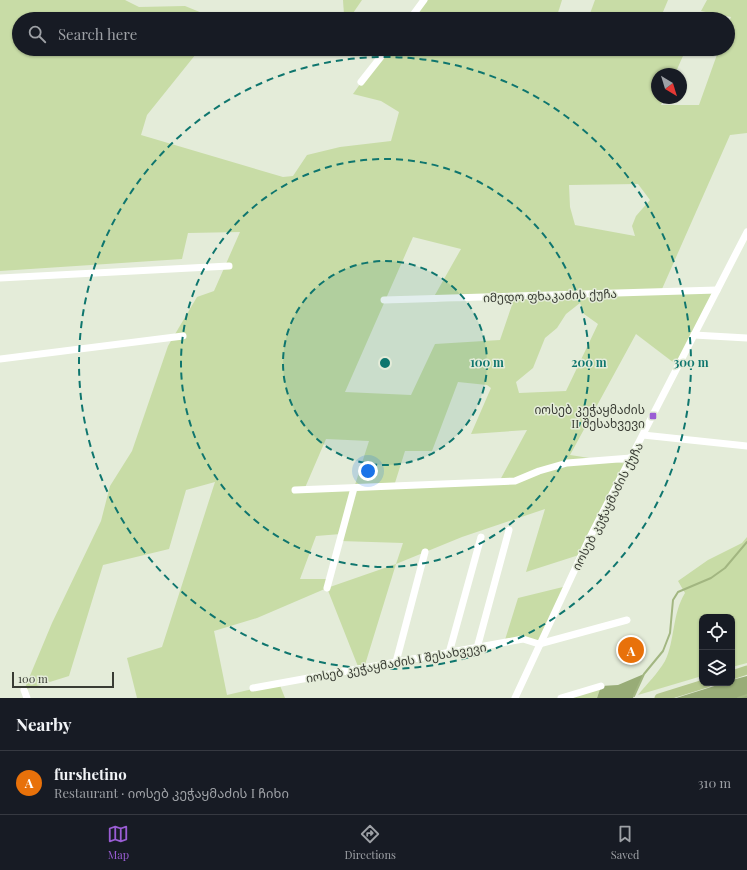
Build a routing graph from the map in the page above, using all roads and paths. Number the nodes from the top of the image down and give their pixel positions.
1 (424, 0) edge
2 (415, 12) edge
3 (381, 56) edge
4 (361, 82) dead end
5 (747, 232) edge
6 (229, 266) dead end
7 (0, 278) edge
8 (717, 290) junction
9 (384, 300) dead end
10 (694, 335) junction
11 (183, 336) dead end
12 (747, 338) edge
13 (0, 359) edge
14 (643, 435) junction
15 (747, 446) edge
16 (631, 458) junction
17 (354, 488) junction
18 (295, 490) dead end
19 (509, 530) dead end
20 (481, 537) dead end
21 (425, 552) dead end
22 (327, 588) dead end
23 (628, 620) dead end
24 (539, 644) junction
25 (477, 648) junction
26 (449, 652) junction
27 (396, 662) junction
28 (747, 670) edge
29 (735, 674) edge
30 (600, 686) dead end
31 (699, 686) edge
32 (253, 688) dead end
33 (24, 690) dead end
34 (26, 698) edge
35 (515, 698) edge
36 (561, 698) edge
37 (659, 698) edge

1 - 2 street
3 - 4 street
5 - 8 street, იოსებ კეჭაყმაძის ქუჩა
6 - 7 street
8 - 9 street, იმედო ფხაკაძის ქუჩა
8 - 10 street, იოსებ კეჭაყმაძის ქუჩა
10 - 12 street
10 - 14 street, იოსებ კეჭაყმაძის ქუჩა
11 - 13 street
14 - 15 street
14 - 16 street, იოსებ კეჭაყმაძის ქუჩა
16 - 17 street
16 - 24 street, იოსებ კეჭაყმაძის ქუჩა
17 - 18 street
17 - 22 street
19 - 25 street
20 - 26 street
21 - 27 street
23 - 24 street
24 - 25 street, იოსებ კეჭაყმაძის I შესახვევი
24 - 35 street, იოსებ კეჭაყმაძის ქუჩა
25 - 26 street, იოსებ კეჭაყმაძის I შესახვევი
26 - 27 street, იოსებ კეჭაყმაძის I შესახვევი
27 - 32 street, იოსებ კეჭაყმაძის I შესახვევი
28 - 29 main road
30 - 36 street
31 - 37 main road
33 - 34 street

